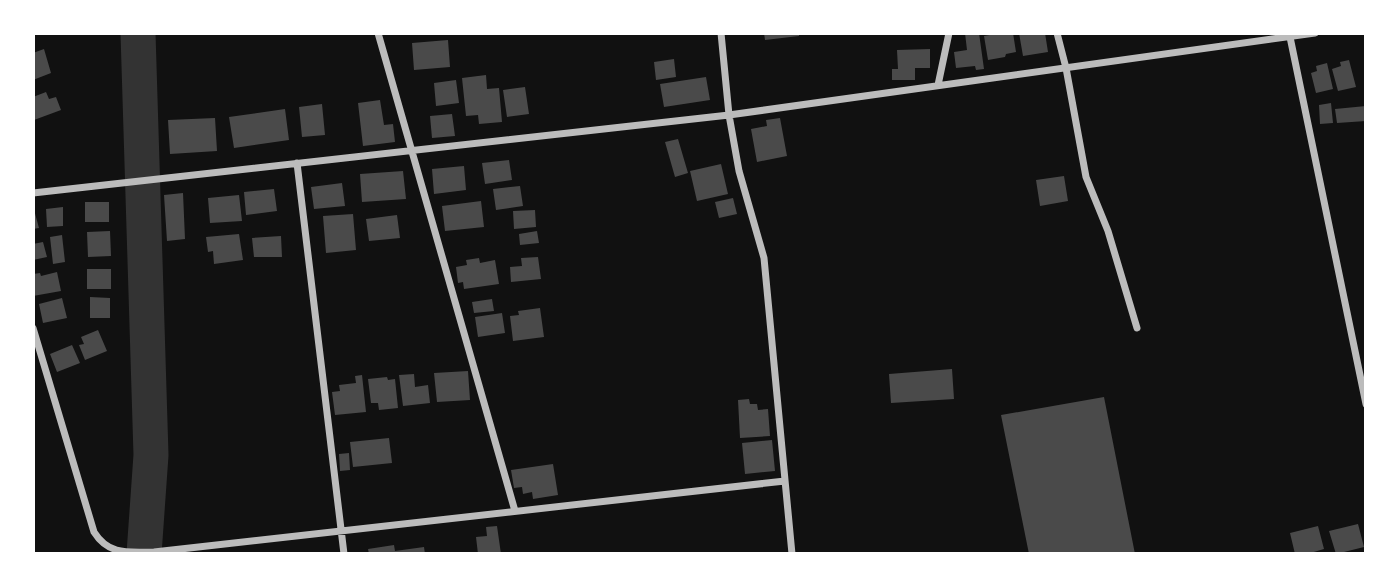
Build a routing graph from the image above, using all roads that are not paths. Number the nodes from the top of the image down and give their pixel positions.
1 (378, 33) edge
2 (722, 33) edge
3 (949, 33) edge
4 (1057, 33) edge
5 (1315, 33) edge
6 (1290, 37) junction
7 (1066, 68) junction
8 (938, 85) junction
9 (729, 116) junction
10 (411, 149) junction
11 (297, 163) junction
12 (33, 193) edge
13 (33, 328) edge
14 (1137, 328) dead end
15 (1366, 404) edge
16 (785, 481) junction
17 (515, 511) junction
18 (342, 531) junction
19 (154, 552) edge
20 (344, 554) edge
21 (792, 554) edge

1 - 10 street
2 - 9 street
3 - 8 street
4 - 7 street
5 - 6 street
6 - 7 street
6 - 15 street
7 - 8 street
7 - 14 street
8 - 9 street
9 - 10 street
9 - 16 street
10 - 11 street
10 - 17 street
11 - 12 street
11 - 18 street
13 - 19 street
16 - 17 street
16 - 21 street
17 - 18 street
18 - 19 street
18 - 20 street

